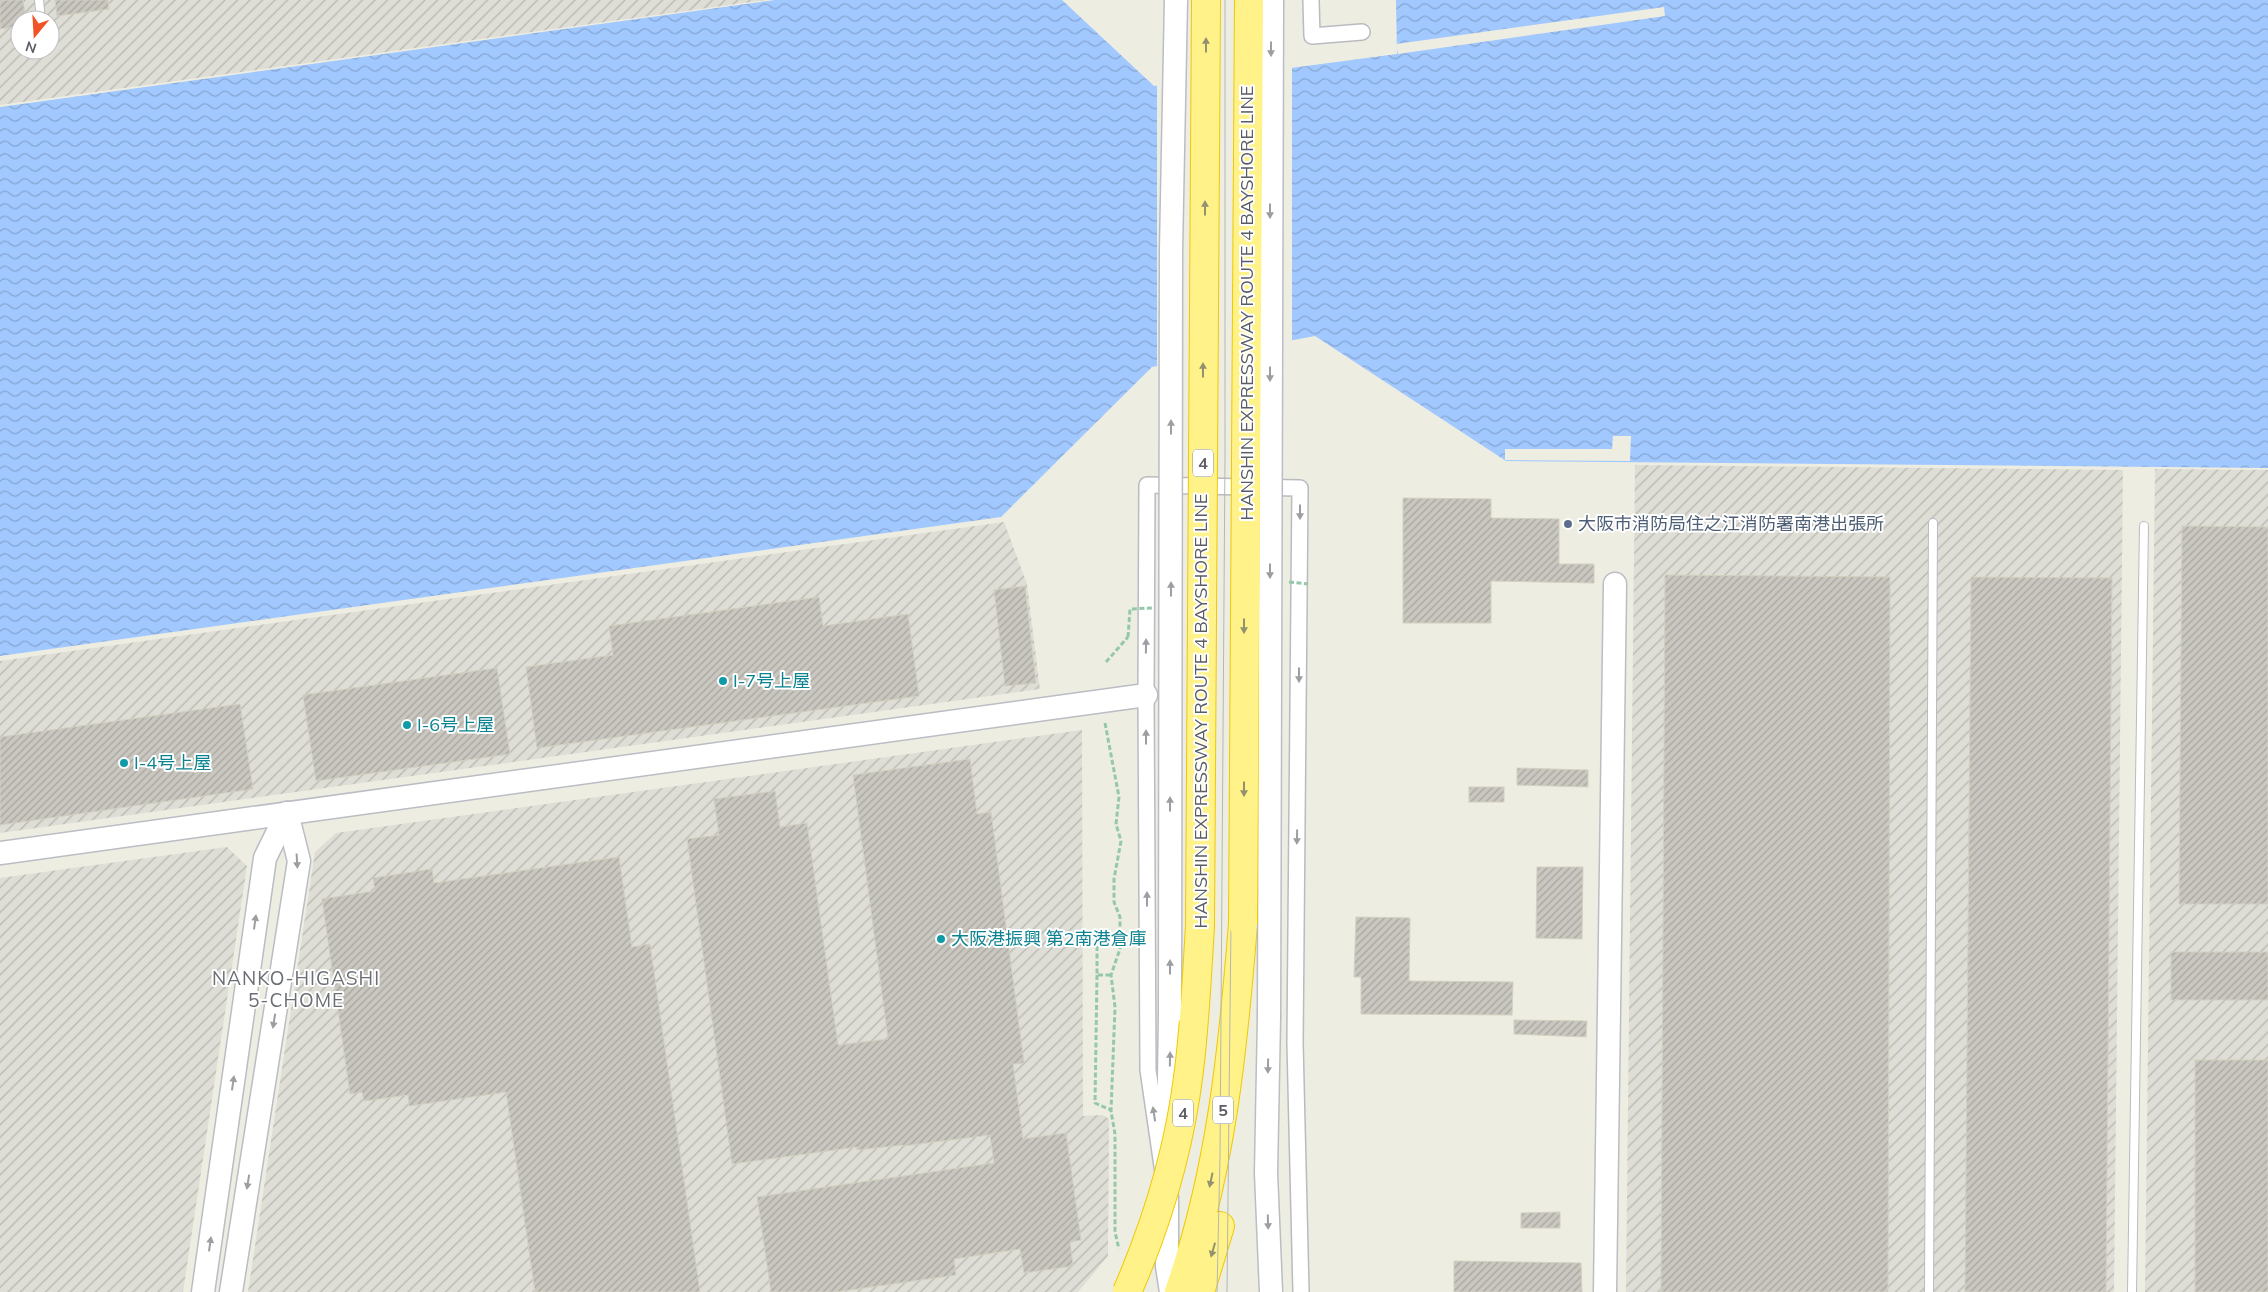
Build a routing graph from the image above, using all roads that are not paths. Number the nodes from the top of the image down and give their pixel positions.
1 (1176, 0) edge
2 (1206, 0) edge
3 (1249, 0) edge
4 (1272, 0) edge
5 (1311, 0) edge
6 (1362, 32) dead end
7 (1933, 523) dead end
8 (2144, 526) dead end
9 (1615, 584) dead end
10 (1146, 694) junction
11 (286, 813) junction
12 (0, 853) edge
13 (1243, 924) junction
14 (1200, 926) junction
15 (1167, 1196) junction
16 (1166, 1266) junction
17 (203, 1292) edge
18 (231, 1292) edge
19 (1128, 1292) edge
20 (1142, 1292) edge
21 (1155, 1292) edge
22 (1171, 1292) edge
23 (1179, 1292) edge
24 (1200, 1292) edge
25 (1271, 1292) edge
26 (1301, 1292) edge
27 (1605, 1292) edge
28 (1929, 1292) edge
29 (2132, 1292) edge

15 -> 1 street, bridge
14 -> 2 highway, HANSHIN EXPRESSWAY ROUTE 4 BAYSHORE LINE / 4, bridge
3 -> 13 highway, HANSHIN EXPRESSWAY ROUTE 4 BAYSHORE LINE, bridge
4 -> 25 street, bridge
5 - 6 street
7 - 28 lane
8 - 29 lane
9 - 27 street
10 - 11 street
15 -> 10 street
10 -> 26 street
11 - 12 street
17 -> 11 street
11 -> 18 street
13 -> 23 highway, 5
13 -> 24 highway, HANSHIN EXPRESSWAY ROUTE 4 BAYSHORE LINE
14 - 19 highway, HANSHIN EXPRESSWAY ROUTE 4 BAYSHORE LINE / 4, bridge
14 - 20 highway, 5, bridge
15 - 16 street
16 - 21 street
16 - 22 street

